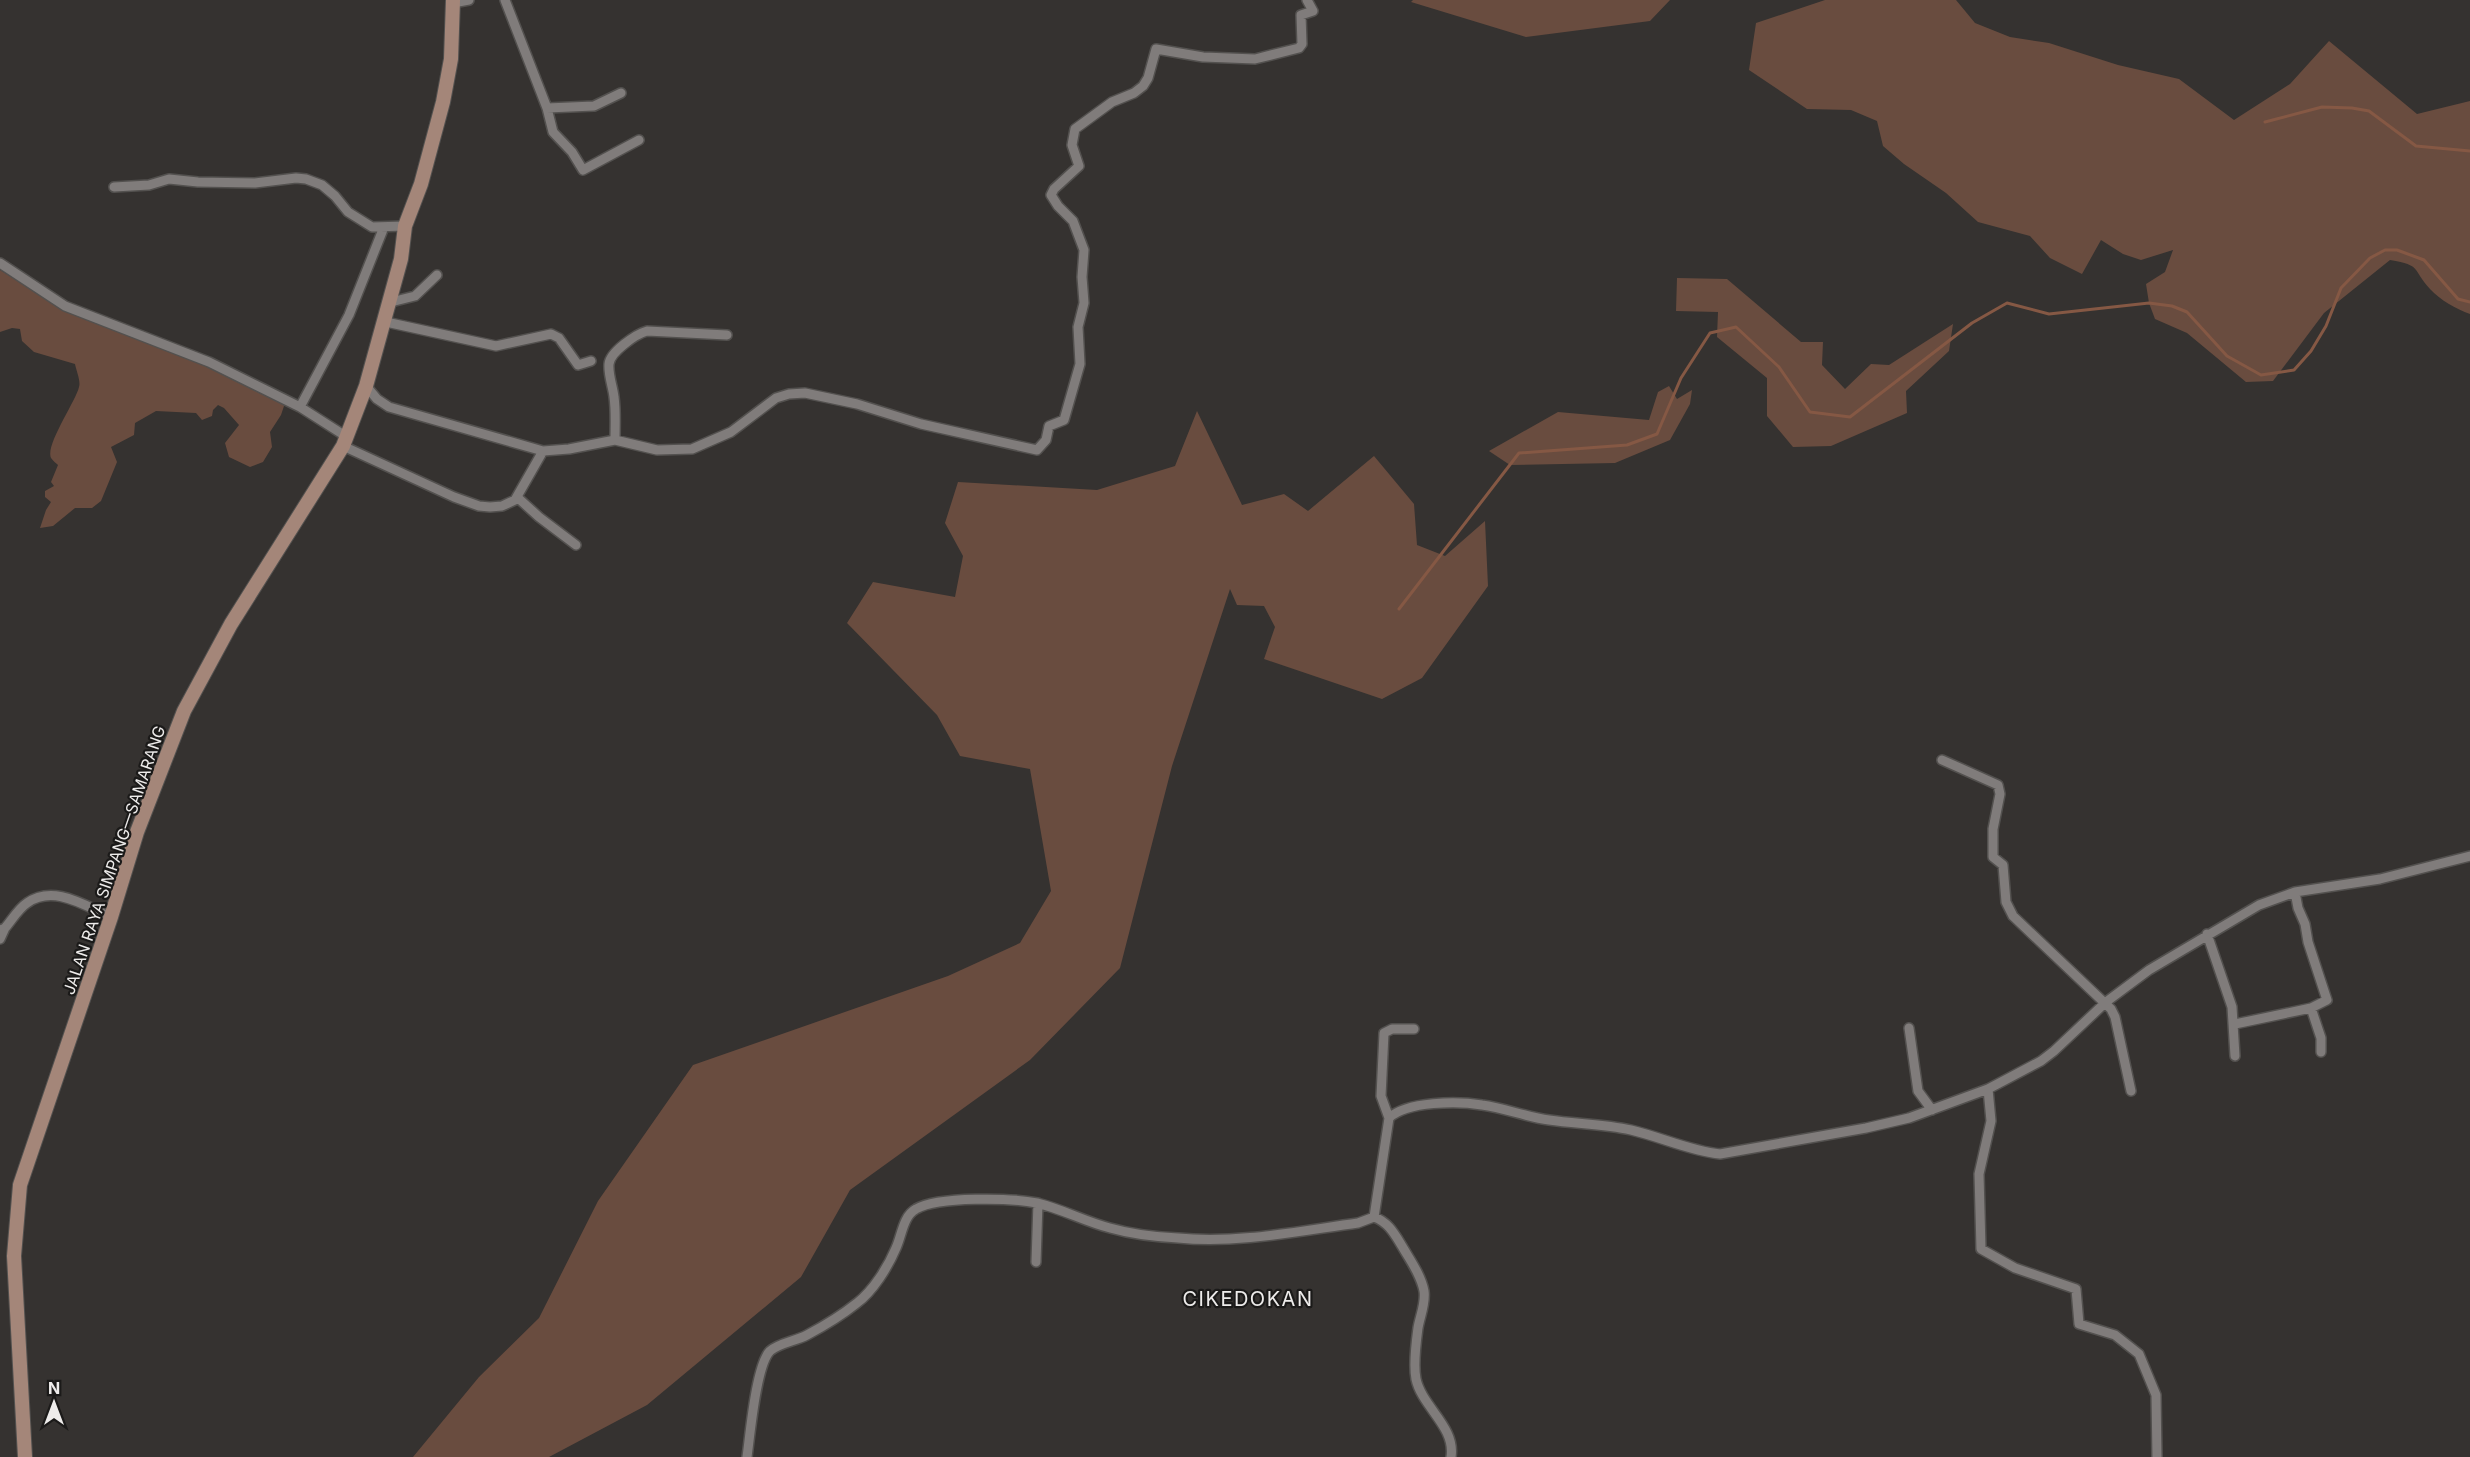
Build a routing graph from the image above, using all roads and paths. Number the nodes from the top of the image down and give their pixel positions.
1 (470, 0) edge
2 (505, 0) edge
3 (1307, 0) edge
4 (453, 2) edge
5 (621, 93) dead end
6 (547, 108) junction
7 (639, 140) dead end
8 (114, 187) dead end
9 (405, 226) junction
10 (384, 227) junction
11 (0, 263) edge
12 (437, 275) dead end
13 (391, 302) junction
14 (386, 322) junction
15 (726, 335) dead end
16 (591, 361) dead end
17 (366, 387) junction
18 (300, 407) junction
19 (615, 440) junction
20 (345, 442) junction
21 (543, 451) junction
22 (518, 497) junction
23 (576, 545) dead end
24 (1942, 760) dead end
25 (2470, 856) edge
26 (2295, 892) junction
27 (113, 911) junction
28 (3, 929) edge
29 (2207, 934) junction
30 (0, 939) edge
31 (2106, 1002) junction
32 (2311, 1008) junction
33 (2235, 1024) junction
34 (1909, 1028) dead end
35 (1414, 1029) dead end
36 (2321, 1052) dead end
37 (2235, 1056) dead end
38 (1988, 1089) junction
39 (2131, 1091) dead end
40 (1932, 1110) junction
41 (1389, 1118) junction
42 (1038, 1203) junction
43 (1374, 1217) junction
44 (1036, 1262) dead end
45 (25, 1457) edge
46 (747, 1457) edge
47 (1451, 1457) edge
48 (2157, 1457) edge

1 - 4 street
2 - 6 street
3 - 19 street
4 - 9 main road, JALAN RAYA SIMPANG—SAMARANG
5 - 6 street
6 - 7 street
8 - 10 street
9 - 10 street
9 - 13 main road, JALAN RAYA SIMPANG—SAMARANG
10 - 18 street
11 - 18 street
12 - 13 street
13 - 14 main road, JALAN RAYA SIMPANG—SAMARANG
14 - 16 street
14 - 17 main road, JALAN RAYA SIMPANG—SAMARANG
15 - 19 street
17 - 20 main road, JALAN RAYA SIMPANG—SAMARANG
17 - 21 street
18 - 20 street
19 - 21 street
20 - 22 street
20 - 27 main road, JALAN RAYA SIMPANG—SAMARANG
21 - 22 street
22 - 23 street
24 - 31 street
25 - 26 street
26 - 29 street
26 - 32 street
27 - 28 street
27 - 45 main road, JALAN RAYA SIMPANG—SAMARANG
28 - 30 street
29 - 31 street
29 - 33 street
31 - 38 street
31 - 39 street
32 - 33 street
32 - 36 street
33 - 37 street
34 - 40 street
35 - 41 street
38 - 40 street
38 - 48 street
40 - 41 street
41 - 43 street
42 - 43 street
42 - 44 street
42 - 46 street
43 - 47 street

